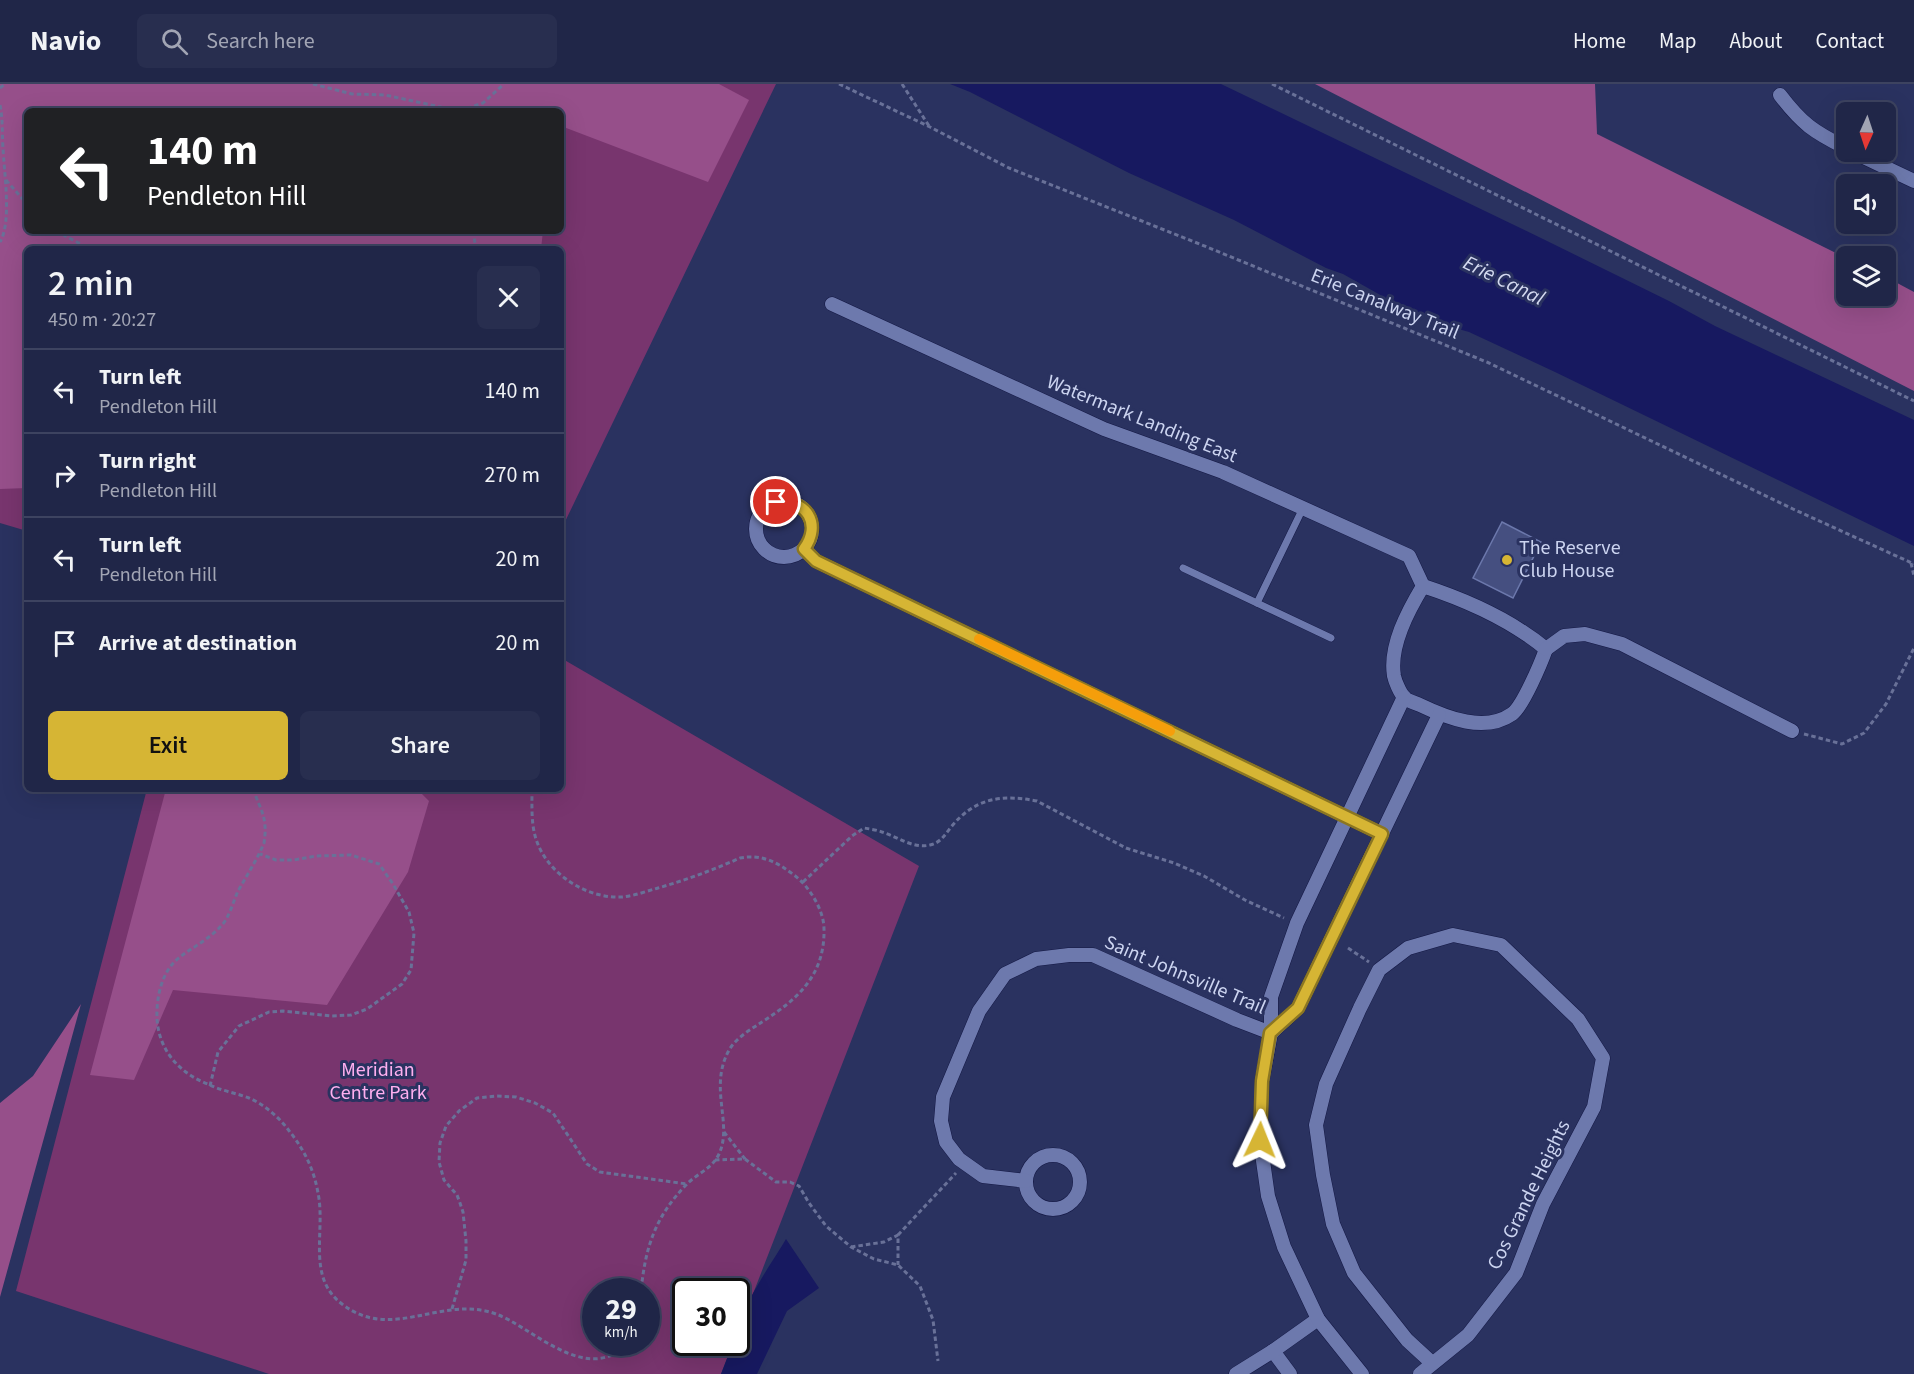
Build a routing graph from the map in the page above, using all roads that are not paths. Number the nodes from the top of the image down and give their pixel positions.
1 (1779, 95) dead end
2 (1836, 143) edge
3 (1874, 162) edge
4 (1914, 181) edge
5 (832, 304) dead end
6 (1304, 508) junction
7 (804, 549) junction
8 (1183, 568) dead end
9 (1423, 586) junction
10 (1257, 603) junction
11 (1331, 638) dead end
12 (1546, 649) junction
13 (1404, 698) junction
14 (1440, 715) junction
15 (1791, 731) road end
16 (1347, 817) junction
17 (1382, 834) junction
18 (1270, 1033) junction
19 (1026, 1182) junction
20 (1318, 1319) junction
21 (1273, 1351) junction
22 (1432, 1363) junction
23 (1236, 1374) edge
24 (1290, 1374) edge
25 (1362, 1374) edge
26 (1420, 1374) edge

1 - 2 street
3 - 4 street
5 - 6 street, Watermark Landing East
6 - 9 street, Watermark Landing East
6 - 10 lane
7 - 7 street
7 - 16 street
8 - 10 lane
9 - 12 street
9 - 13 street
10 - 11 lane
12 - 14 street
12 - 15 street
13 - 14 street
13 - 16 street
14 - 17 street
16 - 17 street
16 - 18 street
17 - 18 street
18 - 19 street, Saint Johnsville Trail
18 - 20 street
19 - 19 street
20 - 21 street
20 - 25 street
21 - 23 street
21 - 24 street
22 - 22 street, Cos Grande Heights
22 - 26 street, Cos Grande Heights

